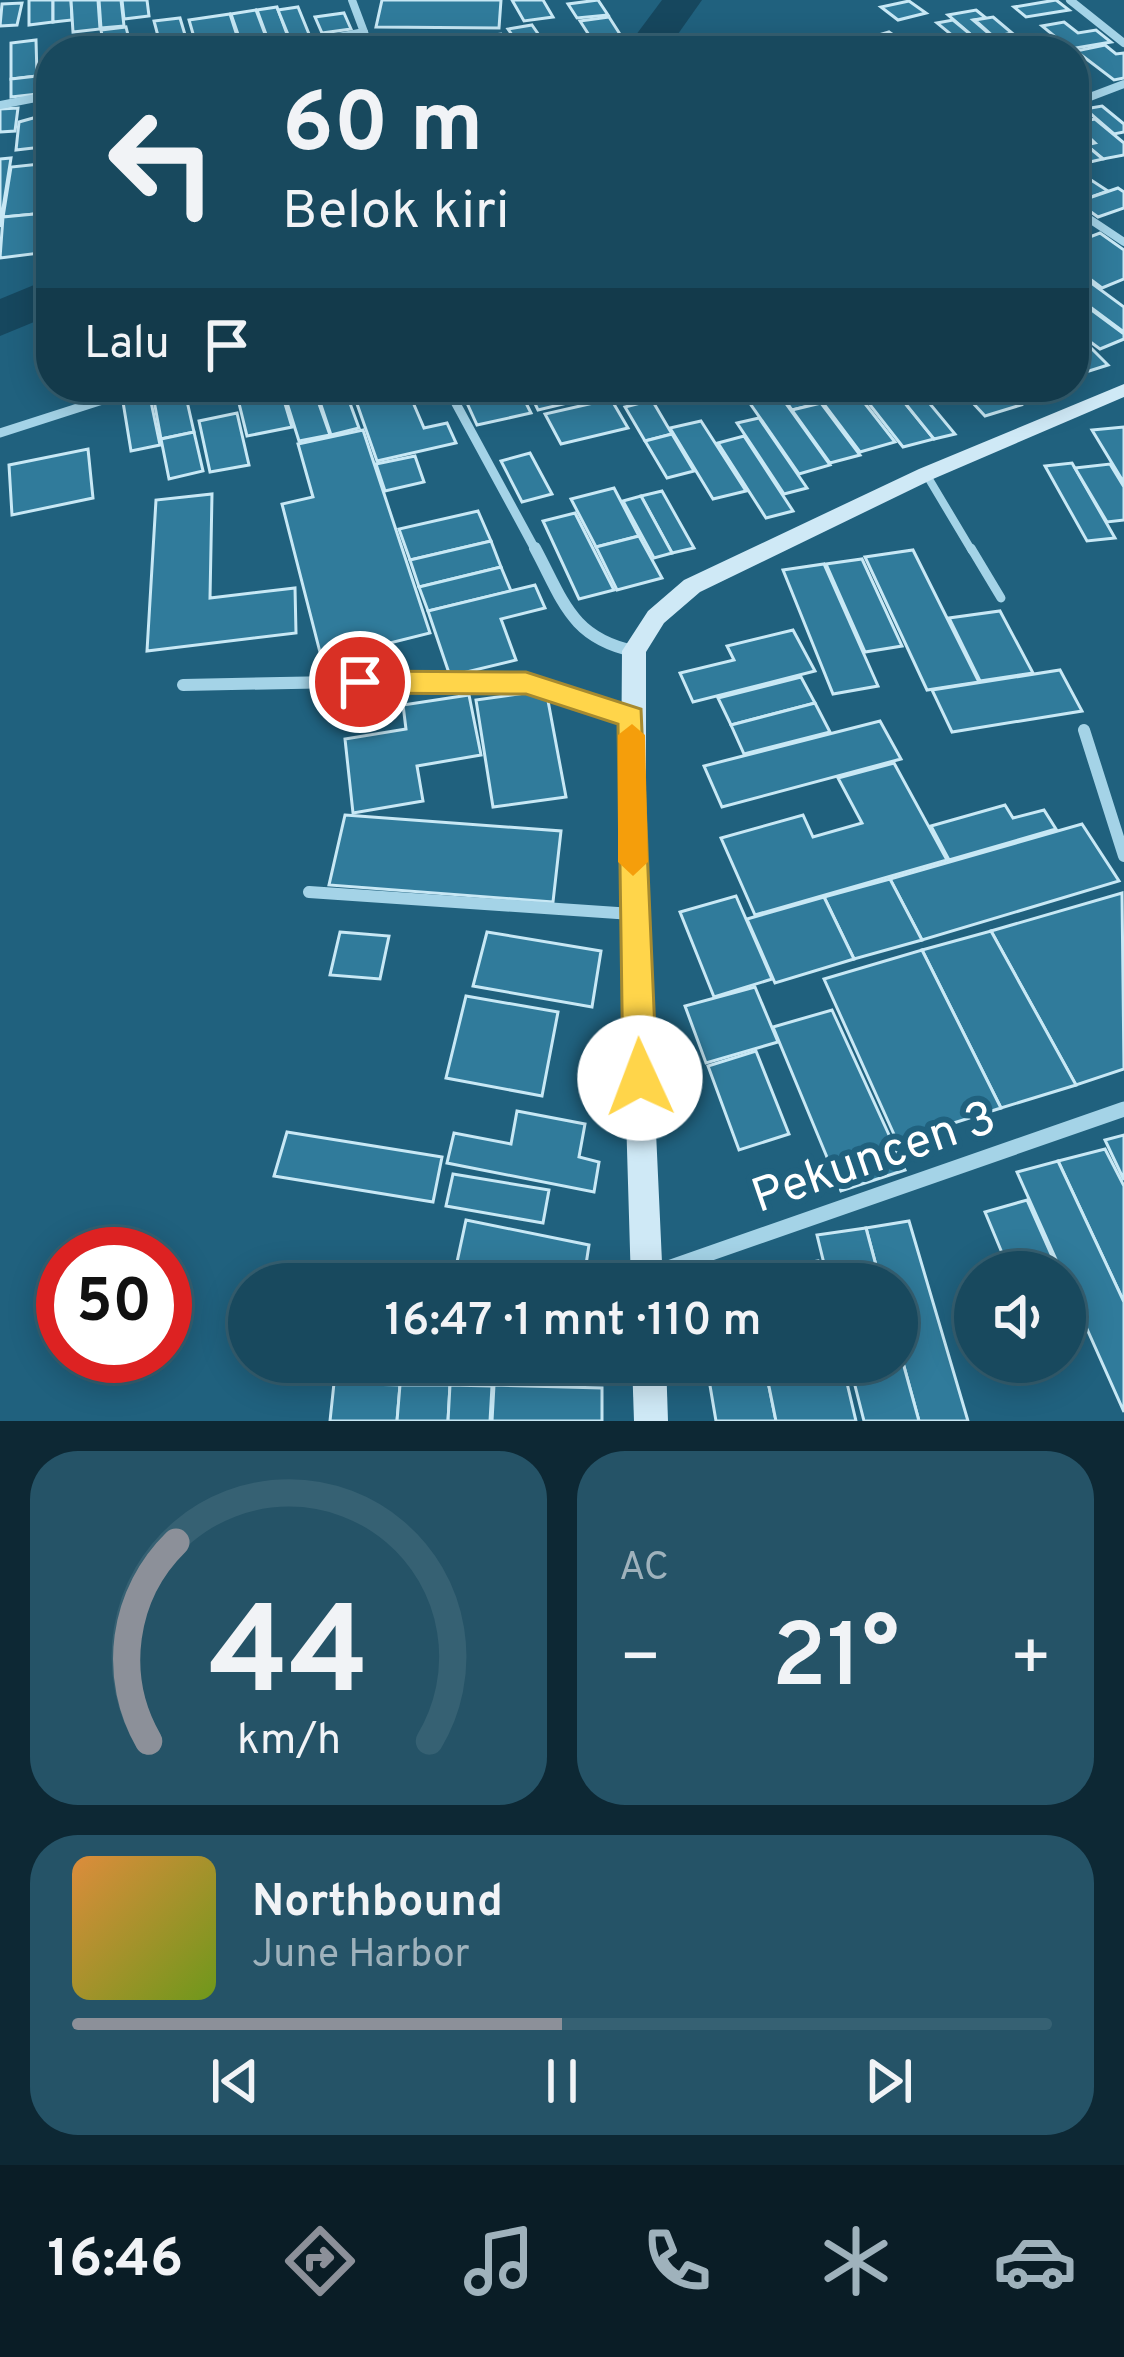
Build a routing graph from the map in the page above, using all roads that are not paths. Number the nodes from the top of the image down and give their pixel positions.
1 (352, 0) edge
2 (1070, 0) edge
3 (364, 32) junction
4 (344, 36) edge
5 (365, 36) edge
6 (1124, 43) edge
7 (1124, 84) edge
8 (1089, 97) edge
9 (36, 98) edge
10 (0, 105) edge
11 (1091, 220) dead end
12 (1124, 242) edge
13 (1124, 390) edge
14 (96, 402) edge
15 (455, 402) edge
16 (0, 433) edge
17 (926, 474) junction
18 (1001, 598) dead end
19 (634, 651) junction
20 (183, 685) dead end
21 (632, 717) junction
22 (1084, 730) dead end
23 (1124, 856) edge
24 (309, 892) dead end
25 (633, 914) junction
26 (1124, 1109) edge
27 (646, 1263) edge
28 (694, 1263) edge
29 (650, 1383) edge
30 (651, 1421) edge

1 - 3 street
2 - 6 street
3 - 4 street
3 - 5 street
7 - 8 street
9 - 10 street
11 - 12 street
13 - 17 main road
14 - 16 street
15 - 19 street
17 - 18 lane
17 - 19 main road
19 - 21 main road
20 - 21 street
21 - 25 main road
22 - 23 street
24 - 25 street
25 - 27 main road
26 - 28 street, Pekuncen 3
29 - 30 main road

